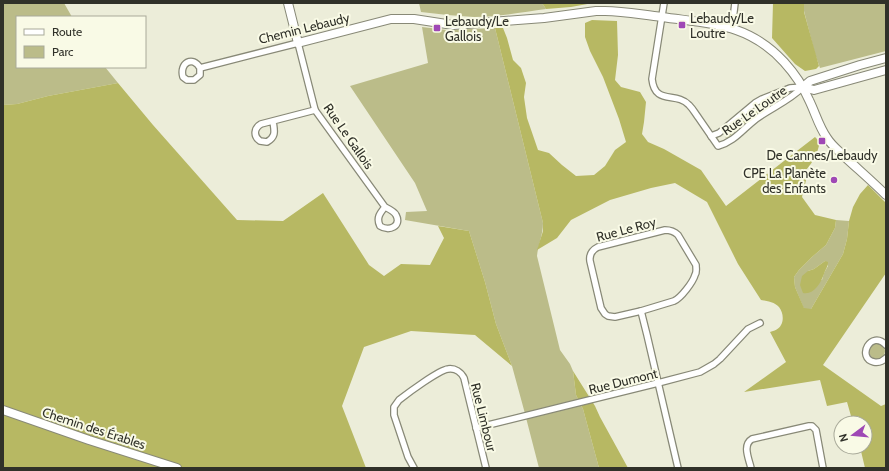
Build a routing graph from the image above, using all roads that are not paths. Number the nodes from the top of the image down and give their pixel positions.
1 (288, 3) edge
2 (664, 3) edge
3 (735, 3) edge
4 (662, 17) junction
5 (732, 28) junction
6 (298, 43) junction
7 (886, 58) edge
8 (200, 68) dead end
9 (886, 70) edge
10 (803, 87) junction
11 (315, 110) junction
12 (273, 121) dead end
13 (711, 136) junction
14 (886, 195) edge
15 (385, 207) dead end
16 (641, 311) junction
17 (760, 323) dead end
18 (885, 342) edge
19 (886, 358) edge
20 (658, 383) junction
21 (3, 410) edge
22 (476, 428) junction
23 (178, 468) edge
24 (414, 468) edge
25 (486, 468) edge
26 (678, 468) edge
27 (751, 468) edge
28 (823, 468) edge

1 - 6 street, Rue Le Gallois
2 - 4 street, Rue Le Loutre
3 - 5 street
4 - 5 street, Chemin Lebaudy
4 - 6 street, Chemin Lebaudy
4 - 13 street, Rue Le Loutre
5 - 10 street, Chemin Lebaudy
6 - 8 street, Chemin Lebaudy
6 - 11 street, Rue Le Gallois
7 - 10 street
9 - 10 street
10 - 13 street, Rue Le Loutre
10 - 13 street, Rue Le Loutre
10 - 14 street, Chemin Lebaudy
11 - 12 street
11 - 15 street, Rue Le Gallois
16 - 16 street, Rue Le Roy
16 - 20 street
17 - 20 street, Rue Dumont
18 - 19 street
20 - 22 street, Rue Dumont
20 - 26 street
21 - 23 street, Chemin des Érables
22 - 24 street, Rue Limbour
22 - 25 street, Rue Limbour
27 - 28 street

